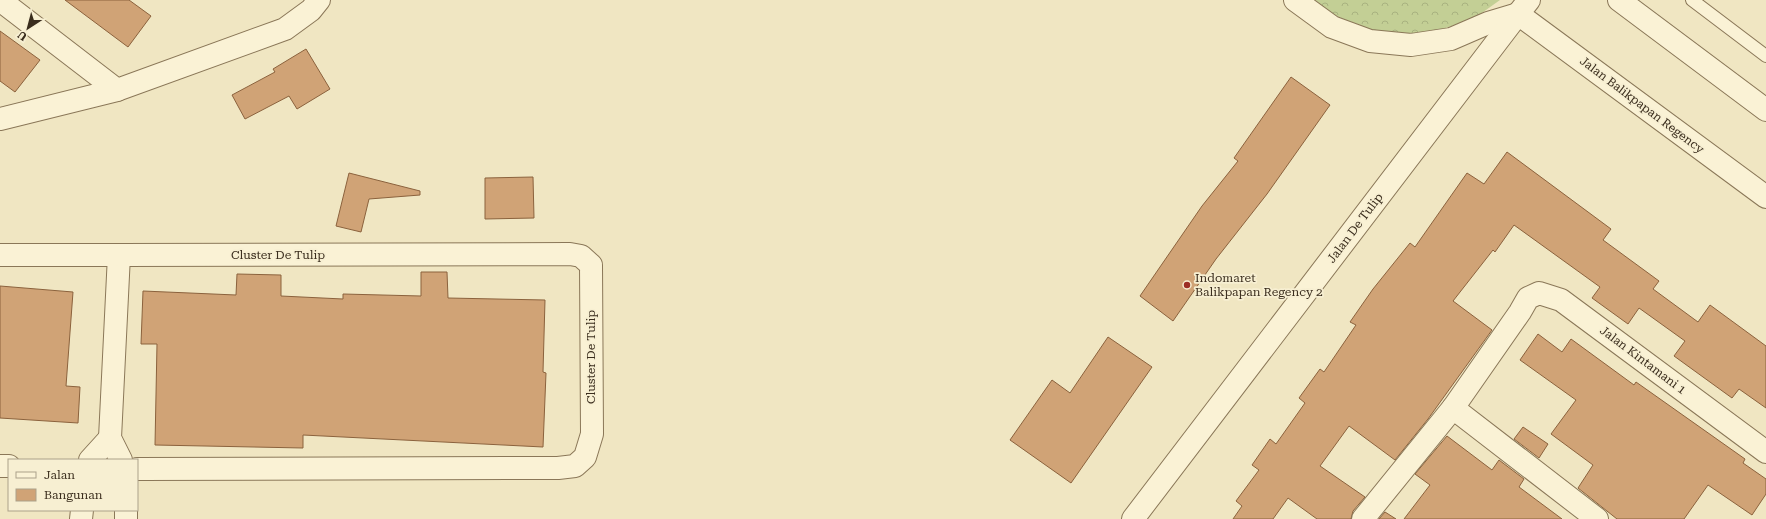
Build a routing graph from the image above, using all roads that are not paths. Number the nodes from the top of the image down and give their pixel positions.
1 (0, 0) edge
2 (1295, 0) edge
3 (1619, 0) edge
4 (1692, 0) edge
5 (309, 3) edge
6 (1524, 7) edge
7 (1766, 56) edge
8 (117, 90) junction
9 (1766, 110) edge
10 (0, 119) edge
11 (1766, 197) edge
12 (0, 255) edge
13 (126, 255) junction
14 (1453, 408) junction
15 (110, 438) junction
16 (1766, 452) edge
17 (91, 459) edge
18 (120, 459) edge
19 (138, 469) edge
20 (1133, 519) edge
21 (1364, 519) edge
22 (1597, 519) edge

1 - 8 street
2 - 6 street
3 - 9 street
4 - 7 lane
5 - 8 street
6 - 11 street, Jalan Balikpapan Regency
6 - 20 street, Jalan De Tulip
8 - 10 street
12 - 13 street, Cluster De Tulip
13 - 15 street
13 - 19 street, Cluster De Tulip
14 - 16 street, Jalan Kintamani 1
14 - 21 street, Jalan Kintamani 1
14 - 22 street
15 - 17 street
15 - 18 street

